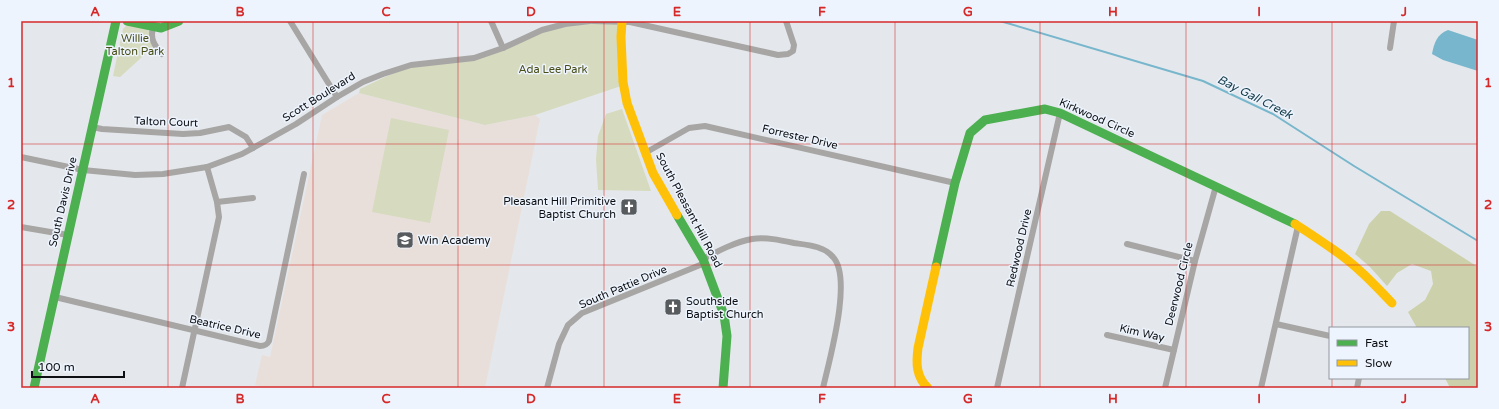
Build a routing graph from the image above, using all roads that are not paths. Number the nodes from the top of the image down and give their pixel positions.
1 (116, 21) edge
2 (127, 21) edge
3 (179, 21) edge
4 (290, 21) edge
5 (491, 21) edge
6 (590, 21) edge
7 (593, 21) edge
8 (622, 21) edge
9 (786, 21) edge
10 (1394, 21) edge
11 (565, 22) edge
12 (153, 27) junction
13 (503, 48) junction
14 (1390, 48) dead end
15 (162, 54) dead end
16 (337, 97) junction
17 (1060, 112) junction
18 (92, 127) junction
19 (252, 148) junction
20 (645, 153) junction
21 (21, 157) edge
22 (207, 167) junction
23 (83, 170) junction
24 (304, 174) dead end
25 (955, 183) junction
26 (1216, 186) junction
27 (253, 198) dead end
28 (217, 202) junction
29 (1298, 226) junction
30 (21, 227) edge
31 (68, 235) junction
32 (1127, 244) dead end
33 (704, 261) junction
34 (1195, 261) junction
35 (54, 297) junction
36 (1392, 303) dead end
37 (1276, 324) junction
38 (194, 331) junction
39 (1107, 335) dead end
40 (1329, 336) edge
41 (1174, 350) junction
42 (34, 388) edge
43 (182, 388) edge
44 (547, 388) edge
45 (724, 388) edge
46 (823, 388) edge
47 (928, 388) edge
48 (997, 388) edge
49 (1165, 388) edge
50 (1261, 388) edge

1 - 18 street, South Davis Drive
2 - 12 street
3 - 12 street
4 - 16 street
5 - 13 street
6 - 11 street, Scott Boulevard
7 - 8 street
8 - 9 street
8 - 20 street, South Pleasant Hill Road
10 - 14 street
11 - 13 street, Scott Boulevard
12 - 15 street
13 - 16 street, Scott Boulevard
16 - 19 street, Scott Boulevard
17 - 25 street, Kirkwood Circle
17 - 26 street, Kirkwood Circle
17 - 48 street, Redwood Drive
18 - 19 street, Talton Court
18 - 23 street, South Davis Drive
19 - 22 street, Scott Boulevard
20 - 25 street, Forrester Drive
20 - 33 street, South Pleasant Hill Road
21 - 23 street, Scott Boulevard
22 - 23 street, Scott Boulevard
22 - 28 street
23 - 31 street, South Davis Drive
24 - 38 street, Beatrice Drive
25 - 47 street, Kirkwood Circle
26 - 29 street, Kirkwood Circle
26 - 34 street, Deerwood Circle
27 - 28 street
28 - 38 street
29 - 36 street, Kirkwood Circle
29 - 37 street
30 - 31 street
31 - 35 street, South Davis Drive
32 - 34 street
33 - 44 street, South Pattie Drive
33 - 45 street, South Pleasant Hill Road
33 - 46 street, South Pattie Drive
34 - 41 street, Deerwood Circle
35 - 38 street, Beatrice Drive
35 - 42 street, South Davis Drive
37 - 40 street
37 - 50 street
38 - 43 street
39 - 41 street, Kim Way
41 - 49 street, Deerwood Circle

